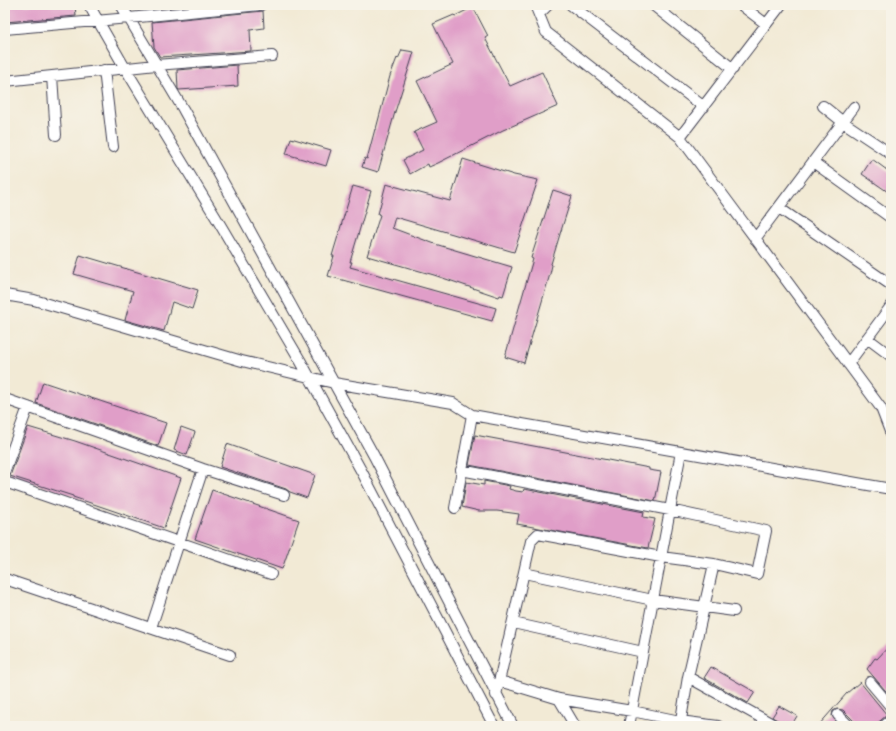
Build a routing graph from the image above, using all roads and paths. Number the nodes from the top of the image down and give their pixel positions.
1 (89, 5) edge
2 (121, 5) edge
3 (261, 5) edge
4 (548, 5) edge
5 (571, 5) edge
6 (652, 5) edge
7 (741, 5) edge
8 (781, 5) edge
9 (190, 9) edge
10 (537, 10) edge
11 (129, 18) junction
12 (99, 21) junction
13 (766, 24) junction
14 (5, 29) edge
15 (272, 56) dead end
16 (156, 64) junction
17 (125, 68) junction
18 (732, 69) junction
19 (104, 70) junction
20 (52, 76) junction
21 (5, 81) edge
22 (704, 106) junction
23 (823, 106) dead end
24 (854, 107) dead end
25 (843, 122) junction
26 (56, 135) dead end
27 (680, 137) junction
28 (114, 147) dead end
29 (891, 154) edge
30 (813, 162) junction
31 (779, 208) junction
32 (891, 218) edge
33 (756, 239) junction
34 (891, 285) edge
35 (5, 295) edge
36 (891, 306) edge
37 (867, 338) junction
38 (891, 356) edge
39 (848, 364) junction
40 (309, 377) junction
41 (334, 383) junction
42 (5, 399) edge
43 (28, 407) junction
44 (472, 415) junction
45 (891, 434) edge
46 (681, 452) junction
47 (203, 469) junction
48 (5, 470) edge
49 (461, 470) junction
50 (5, 482) edge
51 (891, 489) edge
52 (284, 494) dead end
53 (455, 508) dead end
54 (670, 510) junction
55 (179, 543) junction
56 (661, 558) junction
57 (714, 564) junction
58 (524, 573) junction
59 (271, 574) dead end
60 (5, 579) edge
61 (653, 600) junction
62 (703, 606) junction
63 (734, 611) dead end
64 (513, 623) junction
65 (151, 628) junction
66 (643, 652) junction
67 (230, 655) dead end
68 (688, 676) junction
69 (500, 681) junction
70 (870, 682) dead end
71 (496, 695) junction
72 (559, 699) junction
73 (891, 707) edge
74 (632, 711) junction
75 (838, 715) dead end
76 (891, 720) edge
77 (680, 724) edge
78 (494, 726) edge
79 (513, 726) edge
80 (575, 726) edge
81 (629, 726) edge
82 (718, 726) edge
83 (776, 726) edge
84 (849, 726) edge
85 (884, 726) edge

1 - 12 street
2 - 11 street
3 - 9 street
4 - 10 street
5 - 22 street
6 - 18 street
7 - 13 street
8 - 13 street
9 - 11 street
10 - 27 street
11 - 12 street
11 - 16 street
12 - 14 street
12 - 17 street
13 - 18 street
15 - 16 street
16 - 17 street
16 - 41 street
17 - 19 street
17 - 40 street
18 - 22 street
19 - 20 street
19 - 28 street
20 - 21 street
20 - 26 street
22 - 27 street
23 - 25 street
24 - 25 street
25 - 29 street
25 - 30 street
27 - 33 street
30 - 31 street
30 - 32 street
31 - 33 street
31 - 34 street
33 - 39 street
35 - 40 street
36 - 37 street
37 - 38 street
37 - 39 street
39 - 45 street
40 - 41 street
40 - 78 street
41 - 44 street
41 - 71 street
42 - 43 street
43 - 47 street
43 - 48 street
44 - 46 street
44 - 49 street
46 - 51 street
46 - 54 street
47 - 52 street
47 - 55 street
49 - 53 street
49 - 54 street
50 - 55 street
54 - 56 street
54 - 57 street
55 - 59 street
55 - 65 street
56 - 57 street
56 - 58 street
56 - 61 street
57 - 62 street
58 - 61 street
58 - 64 street
60 - 65 street
61 - 62 street
61 - 66 street
62 - 63 street
62 - 68 street
64 - 66 street
64 - 69 street
65 - 67 street
66 - 74 street
68 - 77 street
68 - 83 street
69 - 71 street
69 - 72 street
70 - 73 street
71 - 79 street
72 - 74 street
72 - 80 street
74 - 77 street
74 - 81 street
75 - 84 street
76 - 85 street
77 - 82 street

